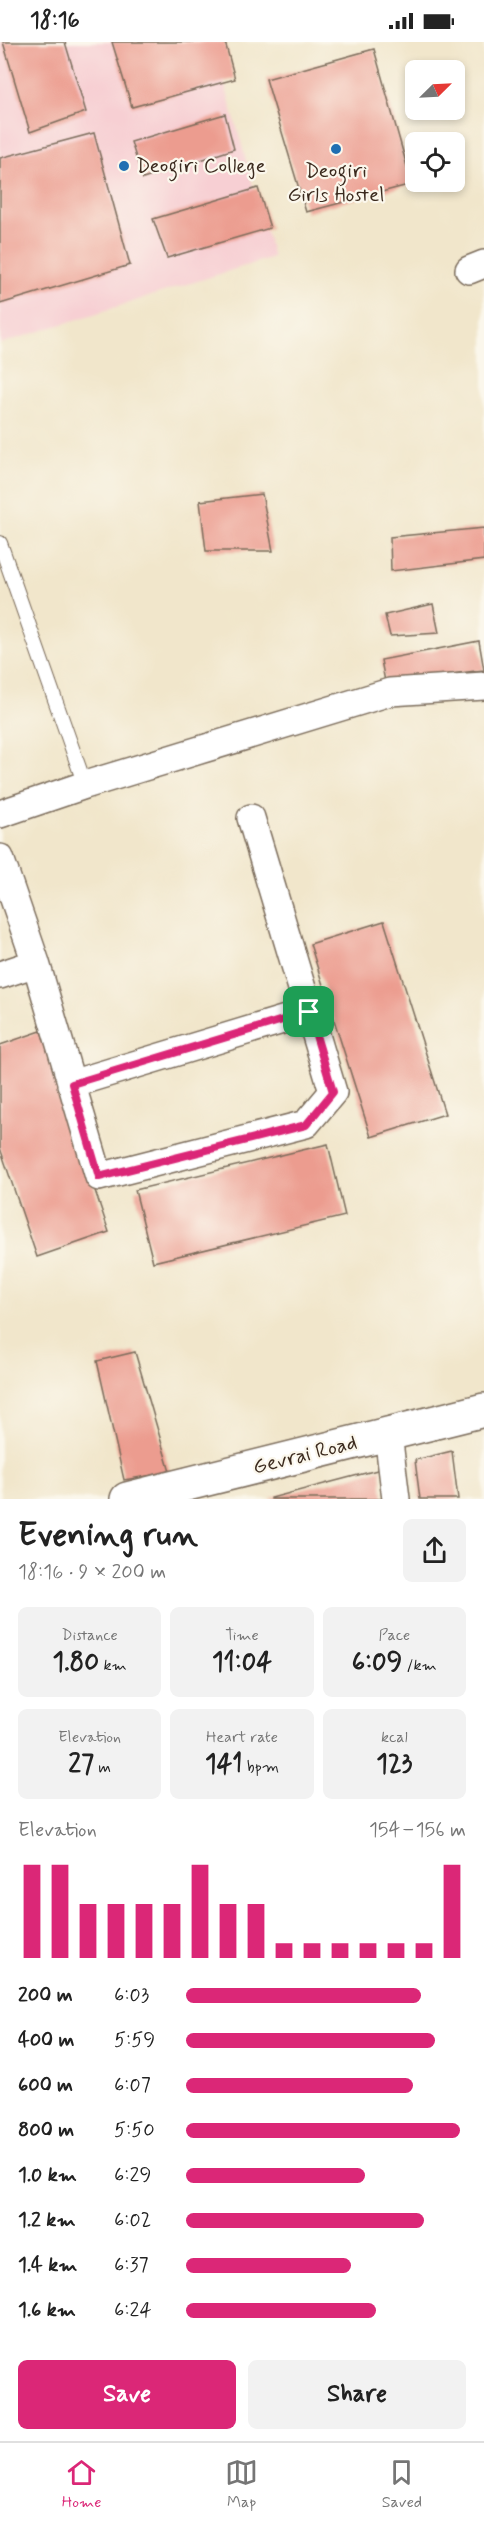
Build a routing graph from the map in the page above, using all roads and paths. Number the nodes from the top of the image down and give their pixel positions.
1 (0, 543) edge
2 (484, 687) edge
3 (85, 784) junction
4 (0, 814) edge
5 (251, 818) dead end
6 (0, 858) edge
7 (36, 963) junction
8 (0, 975) edge
9 (309, 1012) junction
10 (72, 1084) junction
11 (484, 1410) edge
12 (388, 1434) junction
13 (127, 1499) edge
14 (396, 1499) edge

1 - 3 lane
2 - 3 street
3 - 4 street
5 - 9 street
6 - 7 street
7 - 8 street
7 - 10 street
9 - 10 street
9 - 10 street
11 - 12 street, Gevrai Road
12 - 13 street, Gevrai Road
12 - 14 street

